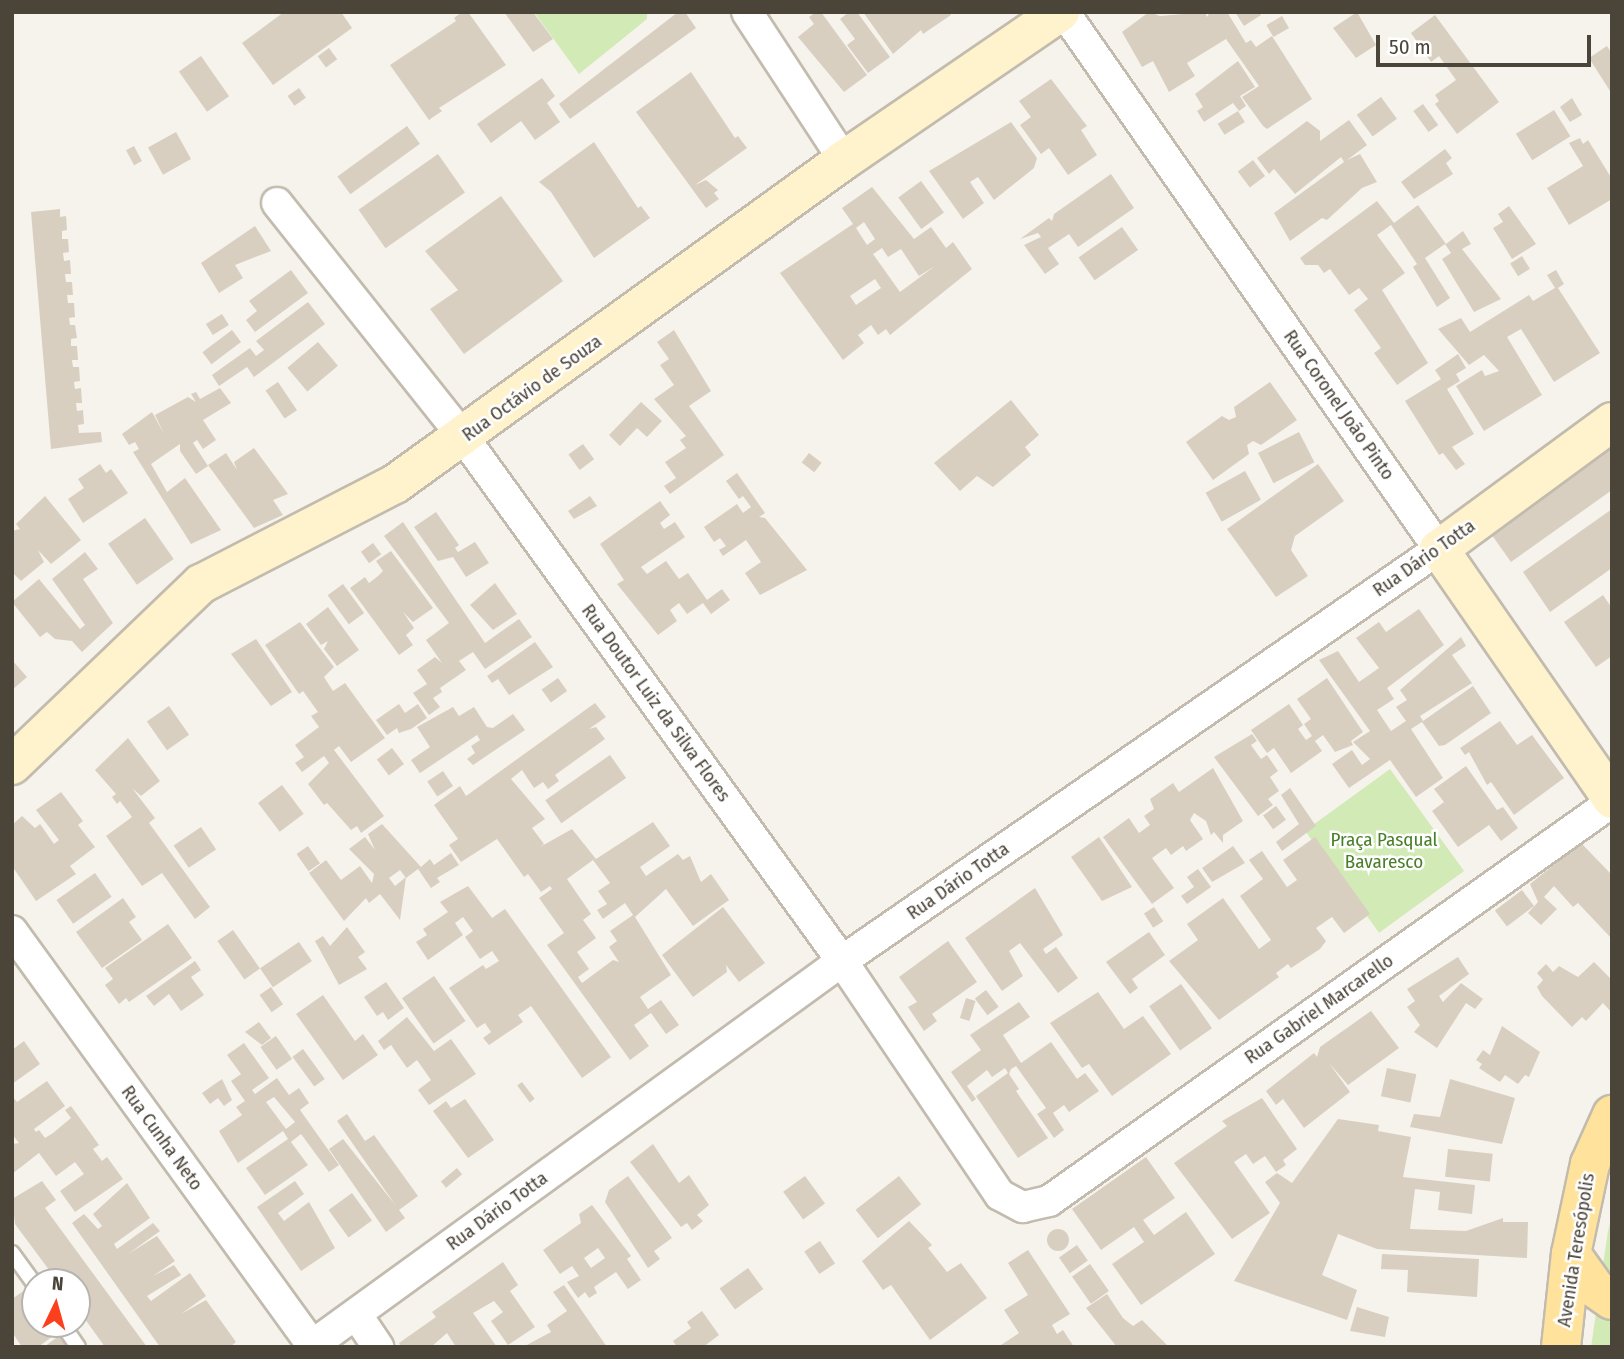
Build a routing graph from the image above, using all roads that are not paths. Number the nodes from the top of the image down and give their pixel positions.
1 (747, 12) edge
2 (1062, 12) edge
3 (844, 160) junction
4 (277, 203) dead end
5 (1612, 422) edge
6 (464, 438) junction
7 (1439, 548) junction
8 (13, 764) edge
9 (1612, 800) edge
10 (12, 931) edge
11 (842, 961) junction
12 (1612, 1115) edge
13 (1023, 1207) joint
14 (12, 1253) edge
15 (1571, 1254) junction
16 (23, 1268) edge
17 (1612, 1300) edge
18 (356, 1314) junction
19 (311, 1346) edge
20 (378, 1347) edge
21 (1561, 1347) edge

1 - 3 street
2 - 3 street, Rua Octávio de Souza
2 - 7 street, Rua Coronel João Pinto
3 - 6 street, Rua Octávio de Souza
4 - 6 street, Rua Doutor Luiz da Silva Flores
5 - 7 street, Rua Dário Totta
6 - 8 street, Rua Octávio de Souza
6 - 11 street, Rua Doutor Luiz da Silva Flores
7 - 9 street, Rua Coronel João Pinto
7 - 11 street, Rua Dário Totta
9 - 13 street, Rua Gabriel Marcarello
10 - 19 street, Rua Cunha Neto
11 - 13 street, Rua Doutor Luiz da Silva Flores
11 - 18 street, Rua Dário Totta
12 - 15 main road, Avenida Teresópolis
14 - 16 lane
15 - 17 main road
15 - 21 main road, Avenida Teresópolis
18 - 19 street, Rua Dário Totta
18 - 20 street

